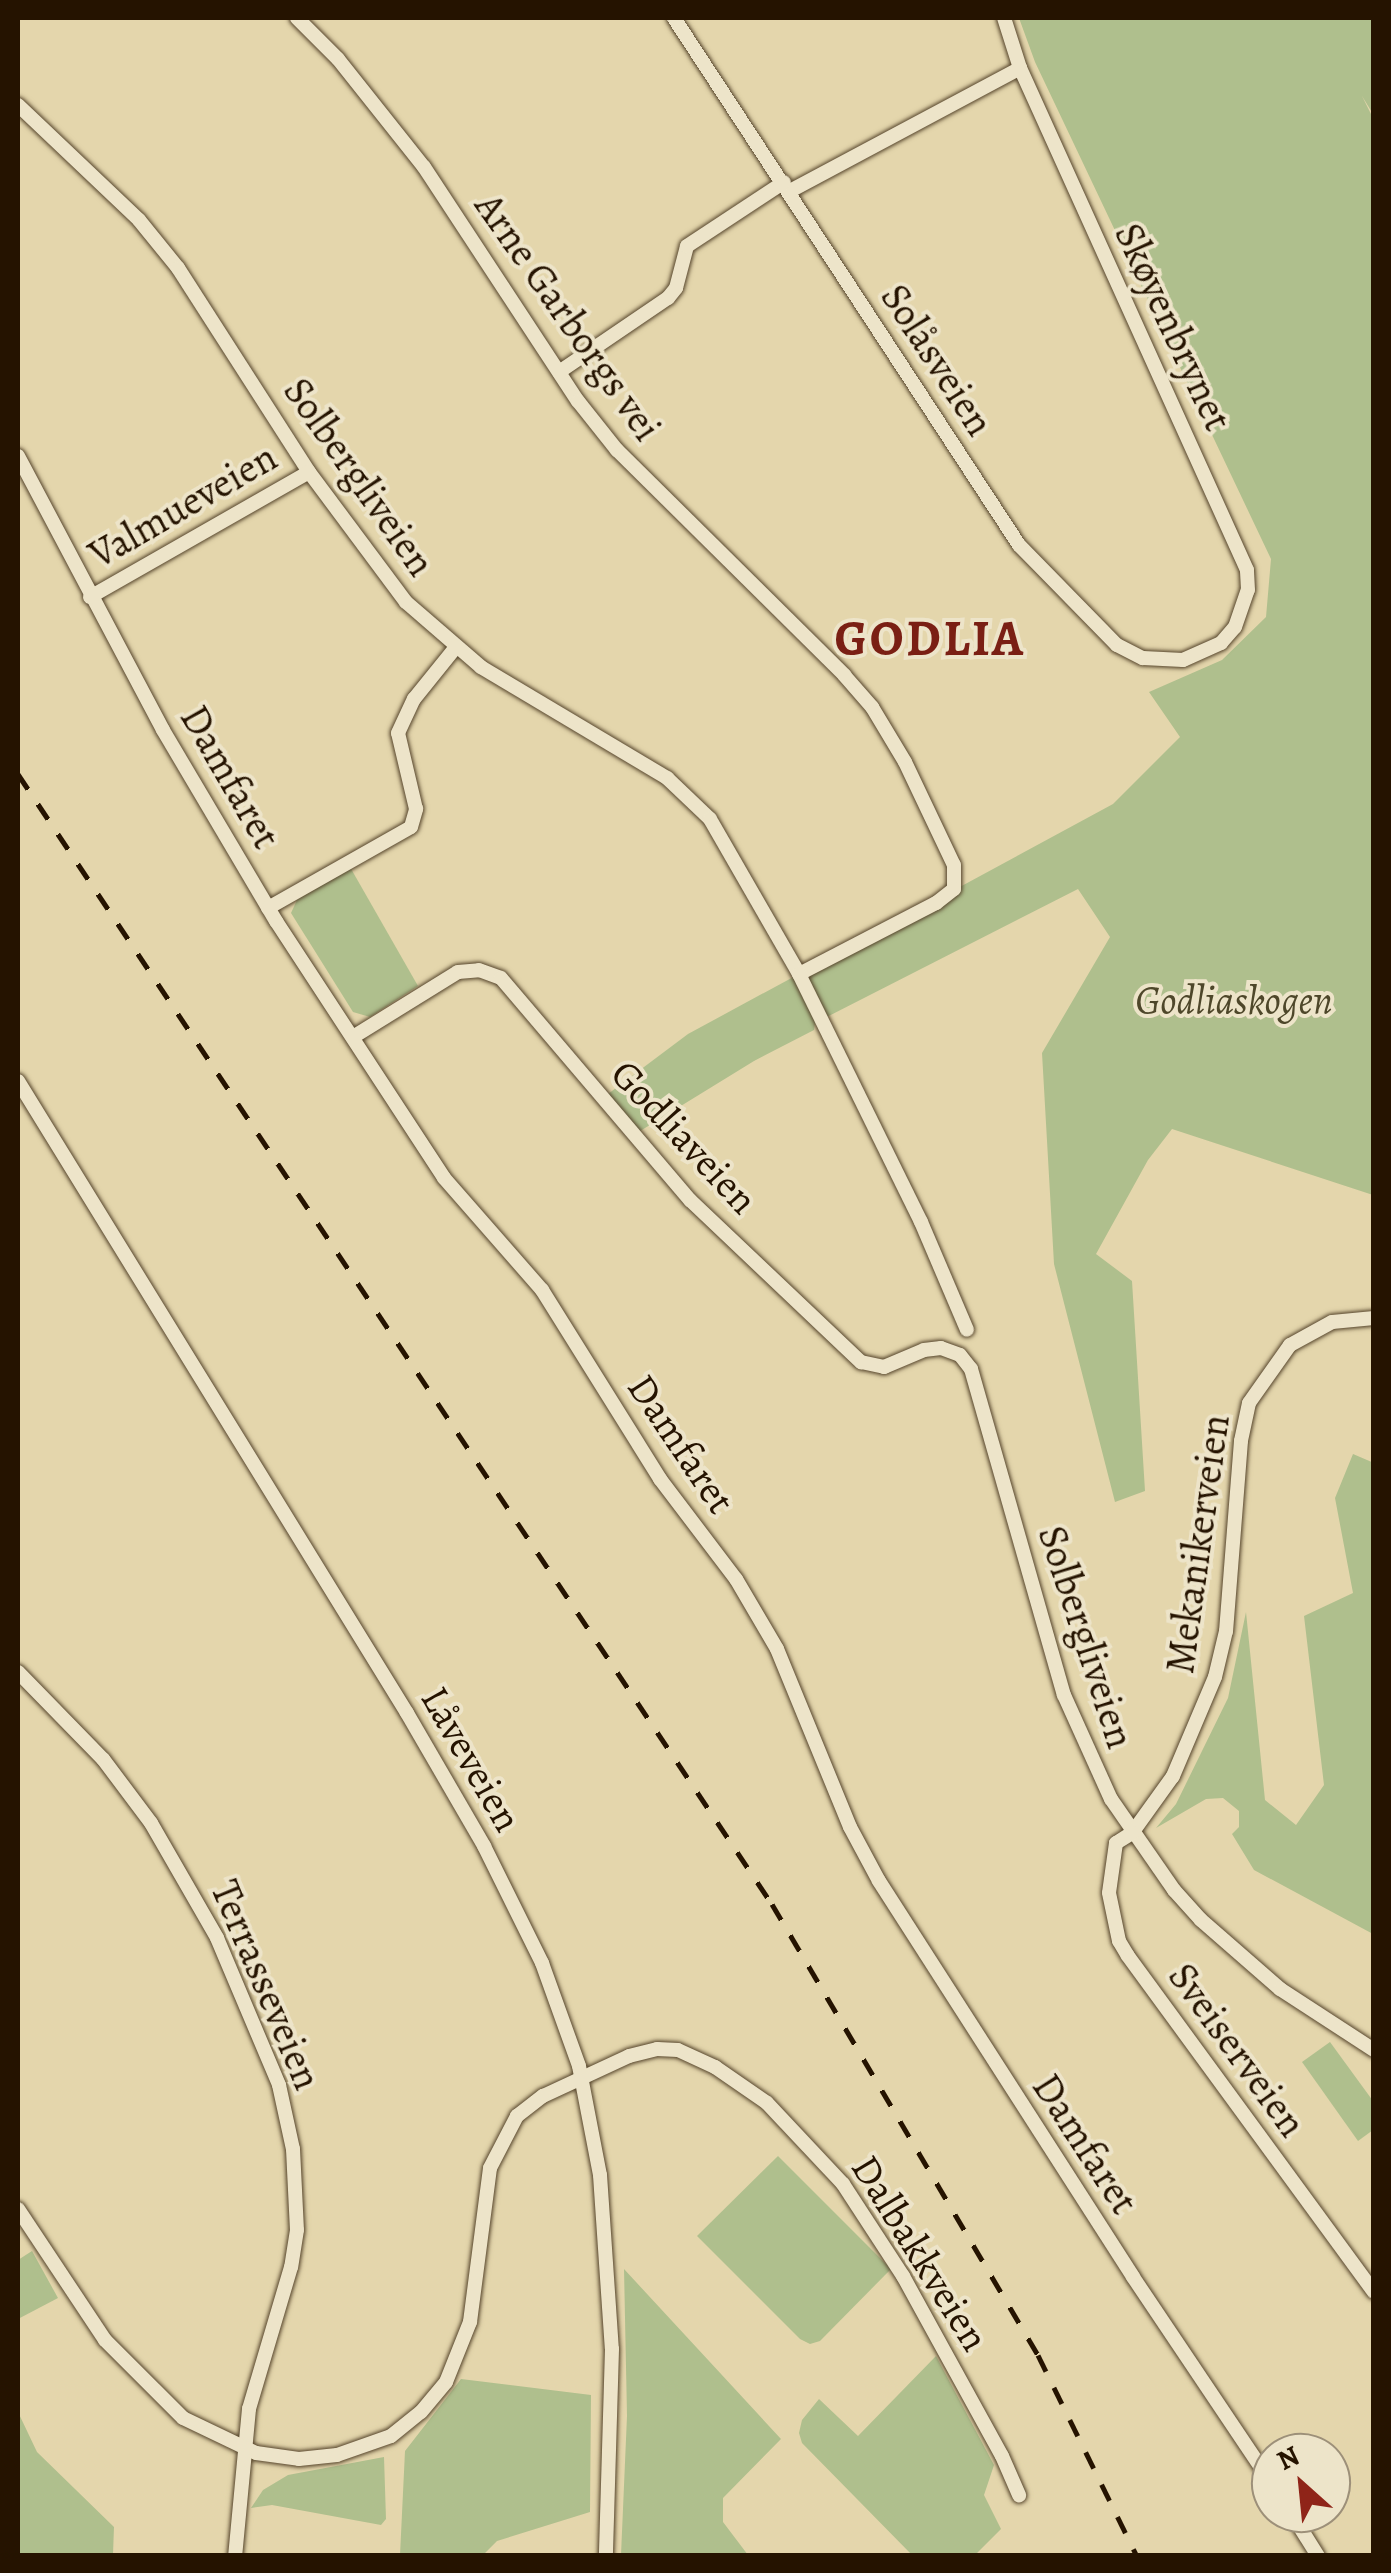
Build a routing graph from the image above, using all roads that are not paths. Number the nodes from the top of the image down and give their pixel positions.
1 (297, 18) edge
2 (674, 18) edge
3 (1004, 18) edge
4 (1020, 68) junction
5 (18, 104) edge
6 (787, 187) junction
7 (559, 372) junction
8 (18, 456) edge
9 (309, 472) junction
10 (90, 596) junction
11 (456, 647) junction
12 (1204, 653) joint
13 (268, 908) junction
14 (800, 974) junction
15 (353, 1037) junction
16 (18, 1080) edge
17 (1374, 1318) edge
18 (967, 1330) dead end
19 (971, 1370) joint
20 (18, 1672) edge
21 (1132, 1833) junction
22 (1374, 2050) edge
23 (582, 2079) junction
24 (18, 2210) edge
25 (1374, 2292) edge
26 (244, 2450) junction
27 (1251, 2452) edge
28 (1019, 2495) dead end
29 (1304, 2533) edge
30 (235, 2556) edge
31 (606, 2556) edge
32 (1318, 2556) edge

1 - 7 street, Arne Garborgs vei
2 - 6 street, Solåsveien
3 - 4 street, Skøyenbrynet
4 - 6 street
4 - 12 street, Skøyenbrynet
5 - 9 street, Solbergliveien
6 - 7 street
6 - 12 street, Solåsveien
7 - 14 street, Arne Garborgs vei
8 - 10 street, Damfaret
9 - 10 street, Valmueveien
9 - 11 street, Solbergliveien
10 - 13 street, Damfaret
11 - 13 street
11 - 14 street, Solbergliveien
13 - 15 street, Damfaret
14 - 18 street, Solbergliveien
15 - 19 street, Godliaveien
15 - 27 street, Damfaret
16 - 23 street, Låveveien
17 - 21 street, Mekanikerveien
19 - 21 street, Solbergliveien
20 - 26 street, Terrasseveien
21 - 22 street, Solbergliveien
21 - 25 street, Sveiserveien
23 - 26 street, Dalbakkveien
23 - 28 street, Dalbakkveien
23 - 31 street, Låveveien
24 - 26 street, Dalbakkveien
26 - 30 street, Terrasseveien
29 - 32 street

